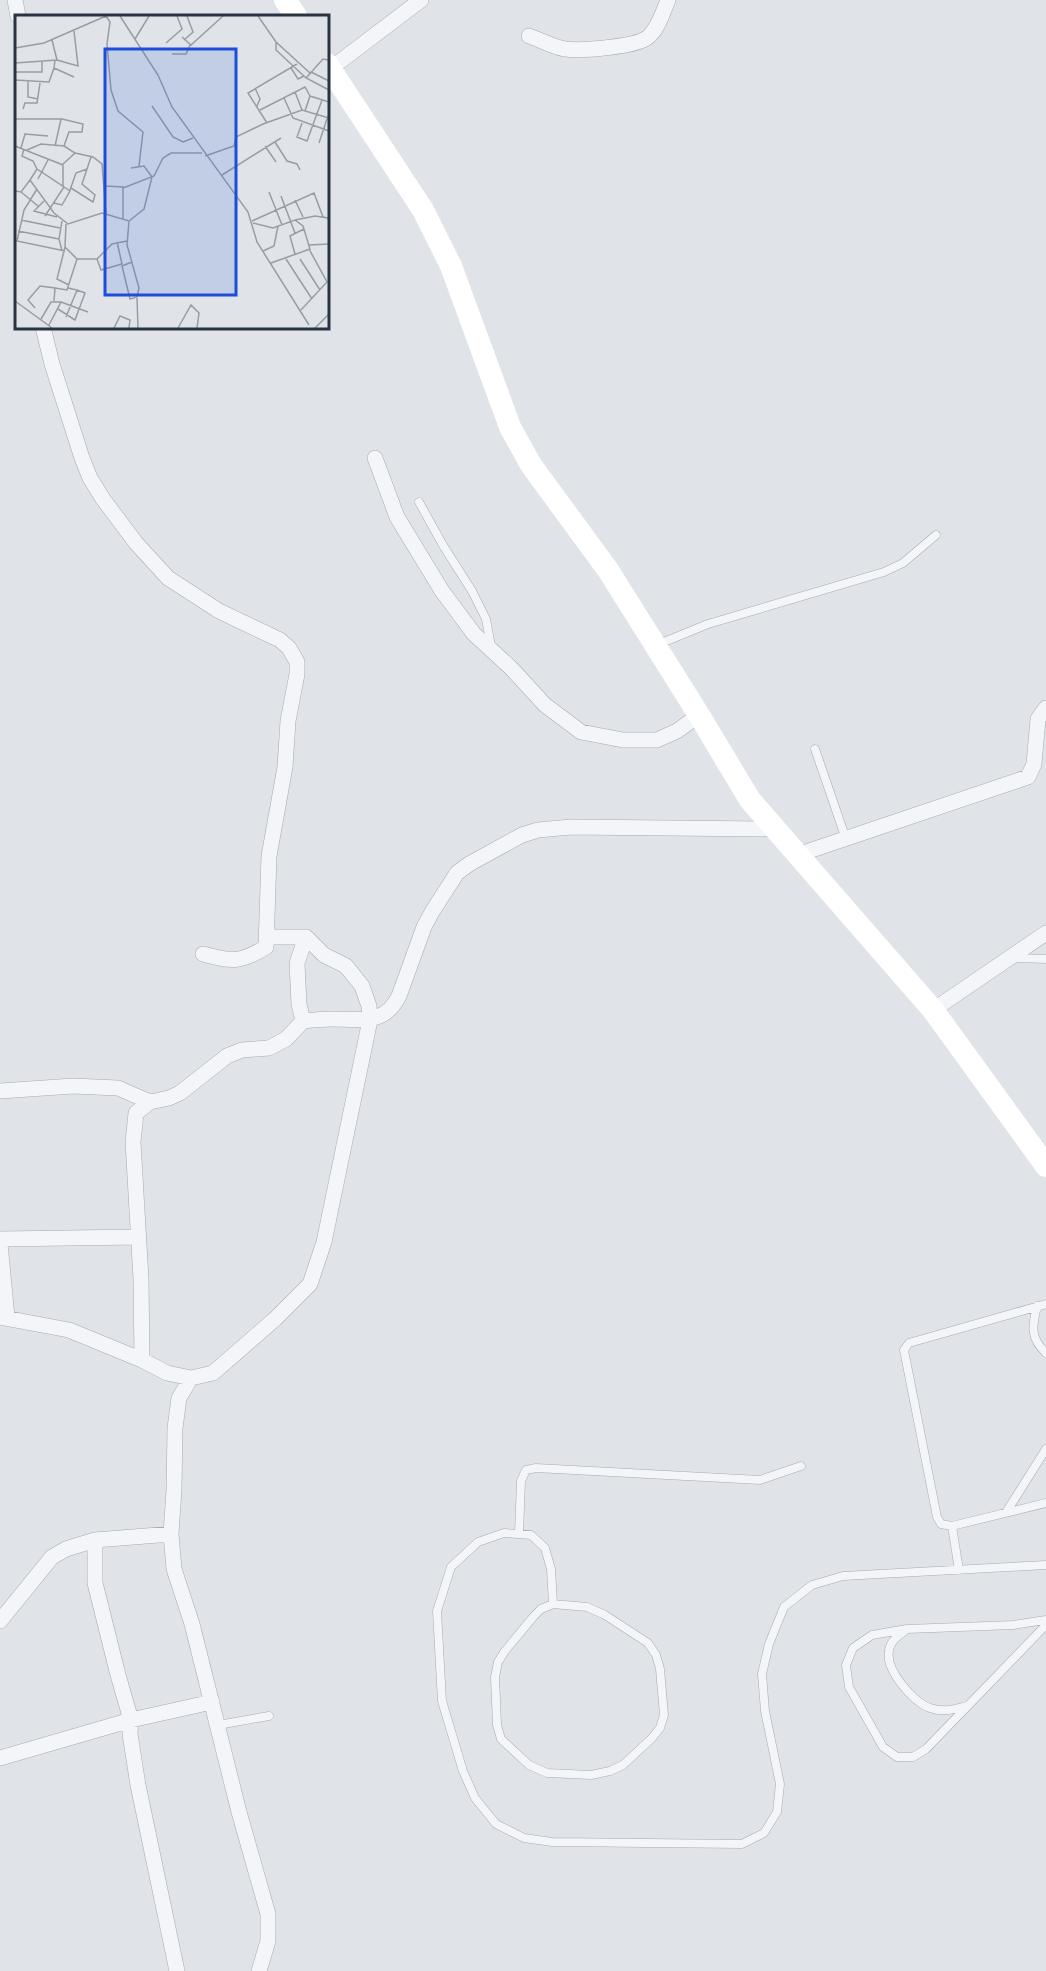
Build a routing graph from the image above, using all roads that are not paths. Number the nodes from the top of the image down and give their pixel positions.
1 (15, 0) edge
2 (285, 0) edge
3 (421, 0) edge
4 (668, 0) edge
5 (18, 15) edge
6 (295, 15) edge
7 (529, 36) dead end
8 (329, 66) edge
9 (43, 328) edge
10 (375, 458) dead end
11 (419, 502) dead end
12 (936, 535) dead end
13 (655, 646) junction
14 (492, 650) junction
15 (1046, 708) edge
16 (699, 715) junction
17 (815, 749) dead end
18 (775, 829) junction
19 (846, 839) junction
20 (797, 855) junction
21 (1046, 933) edge
22 (266, 937) junction
23 (306, 937) junction
24 (204, 954) dead end
25 (1009, 958) junction
26 (1046, 959) edge
27 (933, 1010) junction
28 (370, 1020) junction
29 (303, 1021) junction
30 (0, 1091) edge
31 (150, 1102) junction
32 (1046, 1167) edge
33 (138, 1237) junction
34 (0, 1239) edge
35 (0, 1244) edge
36 (1046, 1304) edge
37 (1037, 1306) junction
38 (3, 1317) edge
39 (1046, 1353) edge
40 (142, 1360) junction
41 (191, 1378) junction
42 (1046, 1449) edge
43 (801, 1466) dead end
44 (1046, 1503) edge
45 (1007, 1511) junction
46 (952, 1526) junction
47 (171, 1534) junction
48 (519, 1534) junction
49 (95, 1540) junction
50 (1046, 1565) edge
51 (959, 1570) junction
52 (553, 1604) junction
53 (1046, 1620) edge
54 (0, 1621) edge
55 (1046, 1625) edge
56 (907, 1629) junction
57 (212, 1702) junction
58 (968, 1705) junction
59 (269, 1716) dead end
60 (132, 1720) junction
61 (218, 1725) junction
62 (0, 1758) edge
63 (177, 1971) edge
64 (259, 1971) edge

1 - 5 street
2 - 6 street
3 - 8 street
4 - 7 street
8 - 13 street
9 - 22 street
10 - 14 street
11 - 14 lane
12 - 13 lane
13 - 16 street
14 - 16 street
15 - 19 street
16 - 18 street
17 - 19 lane
18 - 20 street
18 - 28 street
19 - 20 street
20 - 27 street
21 - 25 street
22 - 23 street
22 - 24 street
23 - 28 street
23 - 29 street
25 - 26 lane
25 - 27 street
27 - 32 street
28 - 29 street
28 - 41 street
29 - 31 street
30 - 31 street
31 - 33 street
33 - 34 street
33 - 40 street
35 - 38 street
36 - 37 lane
37 - 39 lane
37 - 46 lane
38 - 40 street
40 - 41 street
41 - 47 street
42 - 45 lane
43 - 48 lane
44 - 45 lane
45 - 46 lane
46 - 51 lane
47 - 49 street
47 - 57 street
48 - 51 lane
48 - 52 lane
49 - 54 street
49 - 60 street
50 - 51 lane
52 - 52 lane
53 - 56 lane
55 - 58 lane
56 - 58 lane
56 - 58 lane
57 - 60 street
57 - 61 street
59 - 61 lane
60 - 62 street
60 - 63 street
61 - 64 street

